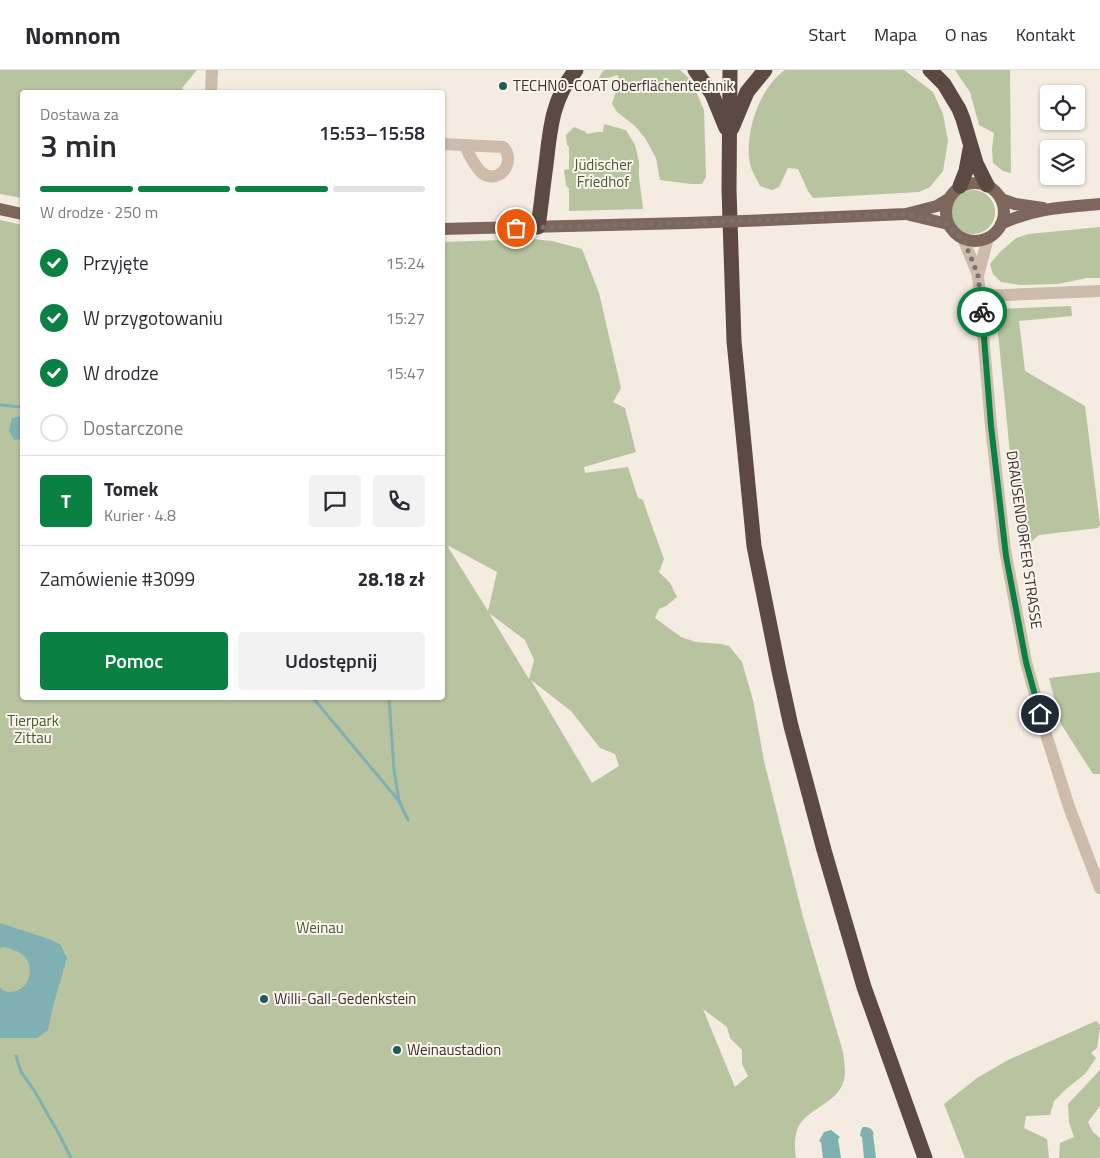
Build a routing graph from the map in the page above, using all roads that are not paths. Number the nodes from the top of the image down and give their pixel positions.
1 (212, 70) edge
2 (576, 70) edge
3 (695, 70) edge
4 (730, 70) edge
5 (765, 70) edge
6 (930, 70) edge
7 (211, 90) edge
8 (729, 134) junction
9 (445, 144) edge
10 (465, 145) dead end
11 (970, 147) junction
12 (987, 185) junction
13 (960, 186) junction
14 (1001, 199) junction
15 (947, 200) junction
16 (1100, 204) edge
17 (1048, 208) junction
18 (0, 210) edge
19 (20, 214) edge
20 (906, 214) junction
21 (948, 224) junction
22 (1001, 224) junction
23 (538, 227) junction
24 (445, 230) edge
25 (963, 238) junction
26 (988, 238) junction
27 (978, 275) junction
28 (1100, 291) edge
29 (981, 296) junction
30 (1100, 888) edge
31 (925, 1158) edge

1 - 7 street
2 - 23 highway
3 - 8 highway
4 - 8 highway
5 - 8 highway
6 - 11 highway
8 - 31 highway
9 - 10 street
11 - 12 highway
11 - 13 highway
12 - 13 main road
12 - 14 main road
13 - 15 main road
14 - 17 main road
14 - 22 main road
15 - 20 main road
15 - 21 main road
16 - 17 main road
17 - 22 main road
18 - 19 main road
20 - 21 main road
20 - 23 main road, bridge
21 - 25 main road
22 - 26 main road
23 - 24 main road
25 - 26 main road
25 - 27 street, DRAUSENDORFER STRASSE
26 - 27 street, DRAUSENDORFER STRASSE
27 - 29 street, DRAUSENDORFER STRASSE
28 - 29 street
29 - 30 street, DRAUSENDORFER STRASSE

